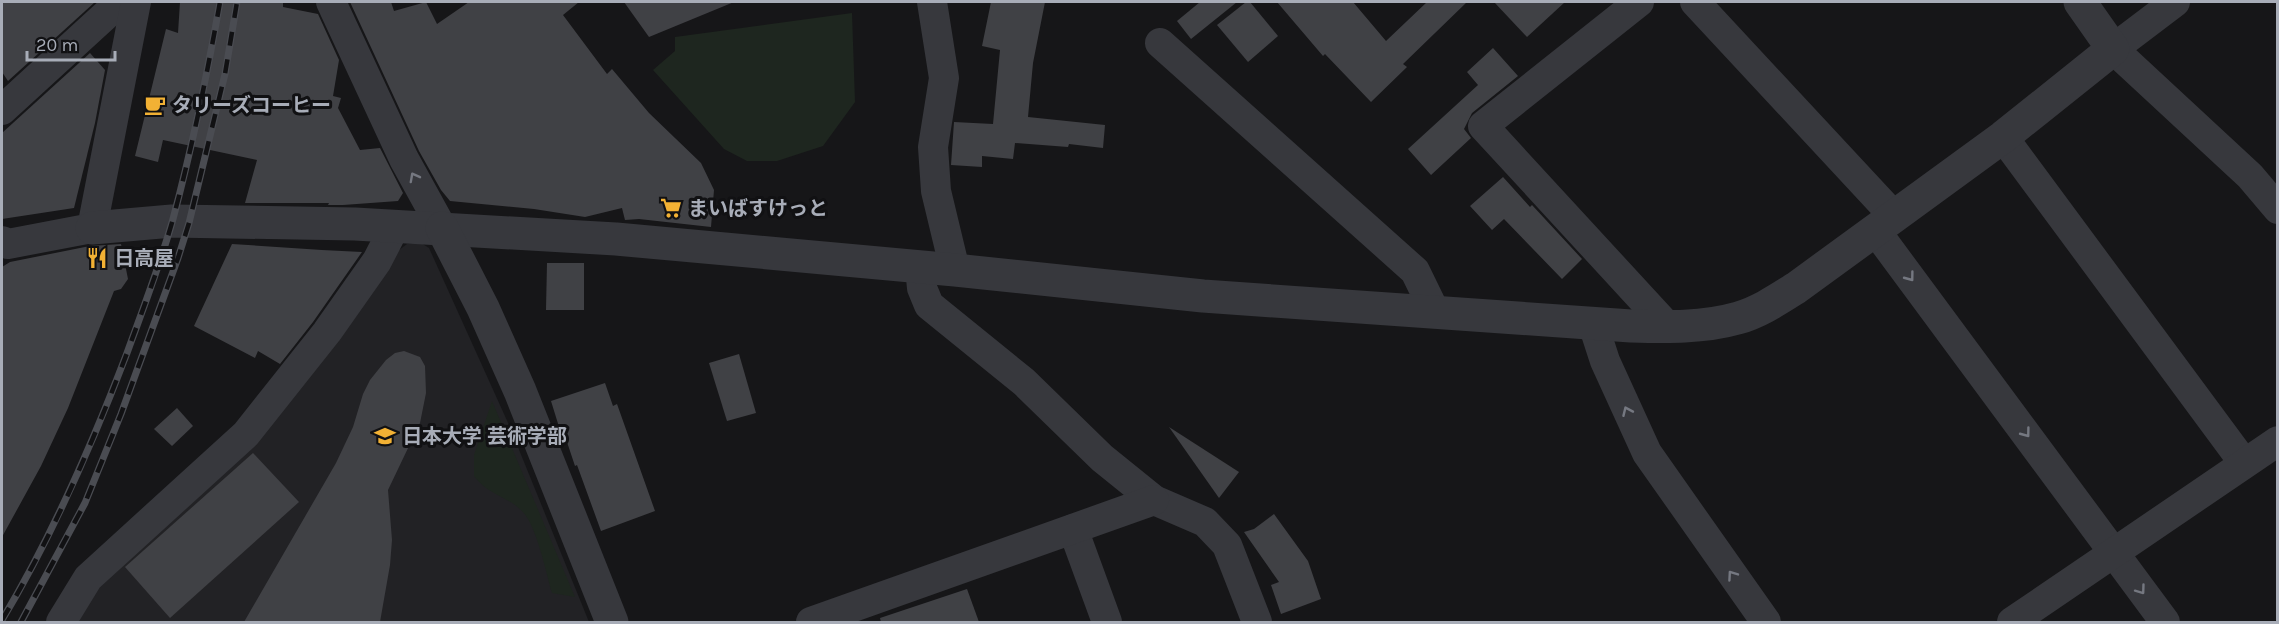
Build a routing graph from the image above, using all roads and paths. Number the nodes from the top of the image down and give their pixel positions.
1 (120, 2) edge
2 (136, 2) edge
3 (331, 2) edge
4 (932, 2) edge
5 (1639, 2) edge
6 (1695, 2) edge
7 (2080, 2) edge
8 (2175, 2) edge
9 (1160, 44) dead end
10 (2113, 49) junction
11 (2, 110) edge
12 (2003, 136) junction
13 (2277, 209) edge
14 (1885, 223) junction
15 (92, 228) junction
16 (394, 228) junction
17 (442, 228) junction
18 (4, 245) edge
19 (920, 267) junction
20 (955, 270) junction
21 (1435, 312) junction
22 (1593, 324) junction
23 (1668, 327) junction
24 (2277, 441) edge
25 (2244, 463) junction
26 (1154, 500) junction
27 (1073, 529) junction
28 (2113, 551) junction
29 (61, 622) edge
30 (612, 622) edge
31 (811, 622) edge
32 (1107, 622) edge
33 (1257, 622) edge
34 (1766, 622) edge
35 (2012, 622) edge
36 (2165, 622) edge

1 - 11 street
2 - 15 street
17 -> 3 street
4 - 20 street
5 - 23 street
6 - 14 street
7 - 10 street
8 - 10 street
9 - 21 street
10 - 12 street
10 - 13 street
12 - 14 street
12 - 25 street
14 - 23 street
14 -> 28 street
15 - 16 street
15 - 18 street
16 - 17 street
16 - 29 street
17 - 19 street
17 - 30 street
19 - 20 street
19 - 26 street
20 - 21 street
21 - 22 street
22 - 23 street
34 -> 22 street
24 - 25 street
25 - 28 street
26 - 27 street
26 - 33 street
27 - 31 street
27 - 32 street
28 - 35 street
28 -> 36 street

